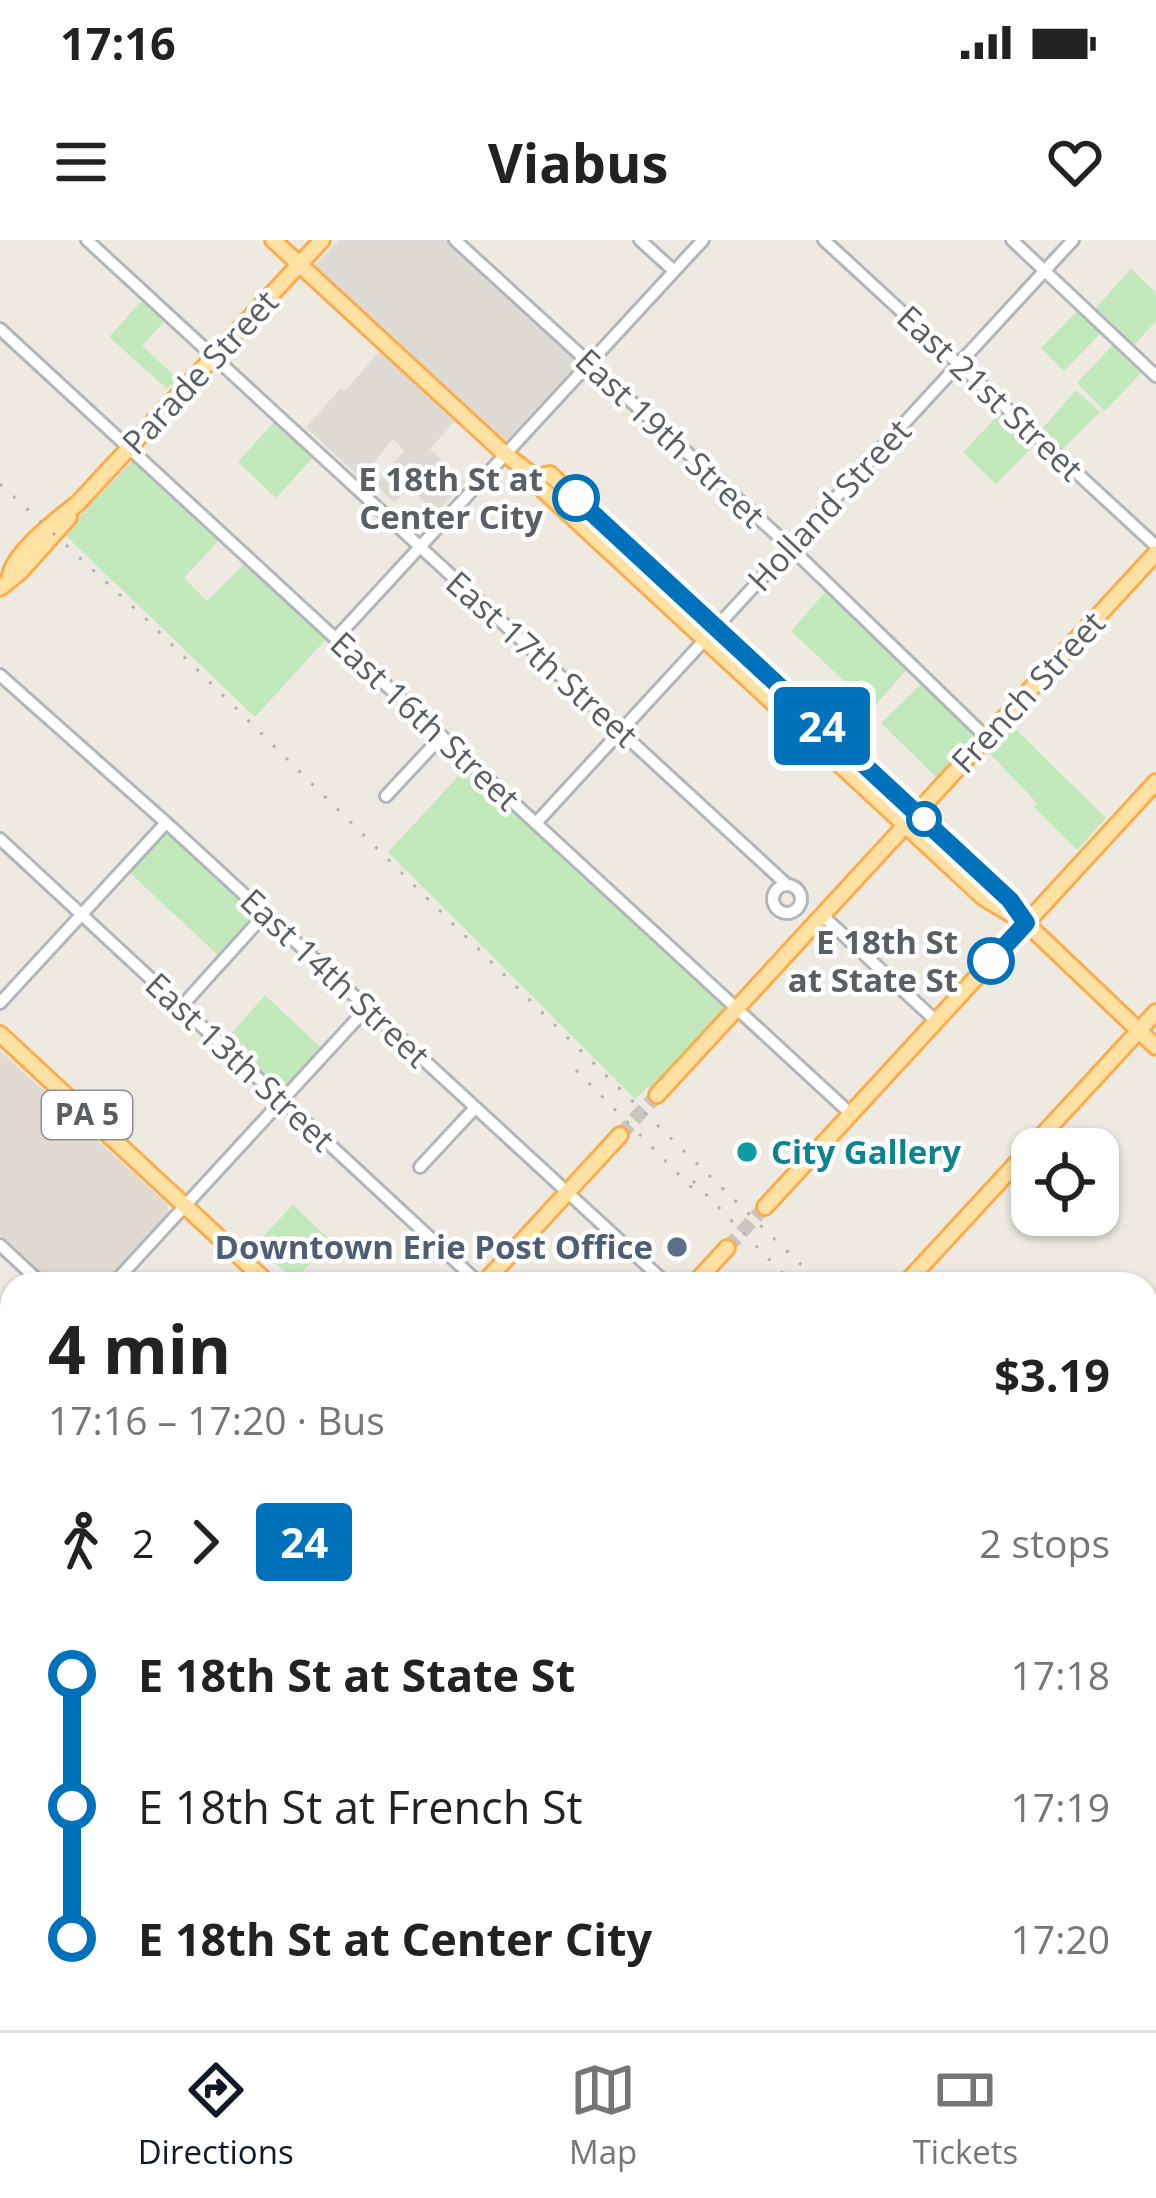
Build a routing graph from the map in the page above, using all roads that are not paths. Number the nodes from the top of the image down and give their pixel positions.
1 (87, 240) edge
2 (273, 240) edge
3 (322, 240) edge
4 (455, 240) edge
5 (640, 240) edge
6 (703, 240) edge
7 (824, 240) edge
8 (1012, 240) edge
9 (1073, 240) edge
10 (299, 265) junction
11 (1045, 271) junction
12 (674, 272) junction
13 (0, 328) edge
14 (214, 356) junction
15 (589, 364) junction
16 (959, 364) junction
17 (1156, 376) edge
18 (130, 448) junction
19 (505, 454) junction
20 (535, 477) junction
21 (420, 547) junction
22 (790, 547) junction
23 (1156, 550) edge
24 (5, 582) edge
25 (716, 628) junction
26 (336, 638) junction
27 (705, 640) junction
28 (0, 675) edge
29 (620, 730) junction
30 (442, 736) junction
31 (986, 737) junction
32 (1156, 782) edge
33 (386, 796) dead end
34 (917, 813) junction
35 (536, 823) junction
36 (165, 824) junction
37 (905, 825) junction
38 (0, 839) edge
39 (785, 883) dead end
40 (265, 914) junction
41 (82, 915) junction
42 (822, 915) junction
43 (1026, 923) junction
44 (0, 1003) edge
45 (181, 1007) junction
46 (367, 1008) junction
47 (737, 1009) junction
48 (1156, 1012) edge
49 (936, 1021) junction
50 (1139, 1030) junction
51 (0, 1034) edge
52 (1156, 1047) edge
53 (658, 1095) tunnel mouth
54 (282, 1101) junction
55 (475, 1108) junction
56 (851, 1114) junction
57 (620, 1135) tunnel mouth
58 (420, 1167) dead end
59 (568, 1192) junction
60 (184, 1206) junction
61 (765, 1208) tunnel mouth
62 (0, 1245) edge
63 (727, 1248) tunnel mouth
64 (29, 1272) edge
65 (124, 1272) edge
66 (255, 1272) edge
67 (469, 1272) edge
68 (493, 1272) edge
69 (655, 1272) edge
70 (705, 1272) edge
71 (916, 1272) edge

1 - 14 street, East 17th Street
2 - 10 main road
3 - 10 main road, Parade Street
4 - 15 street, East 19th Street
5 - 12 street
6 - 12 street
7 - 16 street, East 21st Street
8 - 11 street
9 - 11 street, Holland Street
10 - 14 main road, Parade Street
10 - 19 main road
11 - 16 street, Holland Street
11 - 17 street
12 - 15 street
13 - 18 street, East 16th Street
14 - 18 main road, Parade Street
14 - 21 street, East 17th Street
15 - 19 street
15 - 22 street, East 19th Street
16 - 22 street, Holland Street
16 - 23 street, East 21st Street
18 - 24 main road, Parade Street
18 - 26 street, East 16th Street
19 - 20 main road
19 - 21 street
20 - 25 main road
20 - 27 main road
21 - 26 street
21 - 29 street, East 17th Street
22 - 25 street, Holland Street
22 - 31 street, East 19th Street
23 - 31 main road, French Street
25 - 27 street, Holland Street
25 - 34 main road
26 - 30 street, East 16th Street
27 - 29 street, Holland Street
27 - 37 main road
28 - 36 street, East 14th Street
29 - 35 street, Holland Street
29 - 39 street, East 17th Street
30 - 33 street
30 - 35 street, East 16th Street
31 - 34 main road, French Street
32 - 43 main road
34 - 37 main road, French Street
34 - 43 main road
35 - 47 street, East 16th Street
36 - 40 street, East 14th Street
36 - 41 street
37 - 42 main road, French Street
37 - 43 main road
38 - 41 street, East 13th Street
40 - 45 street
40 - 46 street, East 14th Street
41 - 44 street
41 - 45 street, East 13th Street
42 - 47 main road, French Street
42 - 49 street
43 - 49 main road
43 - 50 main road
45 - 54 street, East 13th Street
46 - 54 street
46 - 55 street, East 14th Street
47 - 53 main road, French Street
47 - 56 street, East 16th Street
48 - 50 main road
49 - 56 main road
50 - 52 main road
50 - 71 main road
51 - 60 main road, PA 5
54 - 60 street
54 - 67 street, East 13th Street
55 - 58 street
55 - 59 street, East 14th Street
56 - 61 main road
57 - 59 main road
59 - 68 main road
59 - 69 street, East 14th Street
60 - 65 street
60 - 66 main road, PA 5
62 - 64 street
63 - 70 main road

